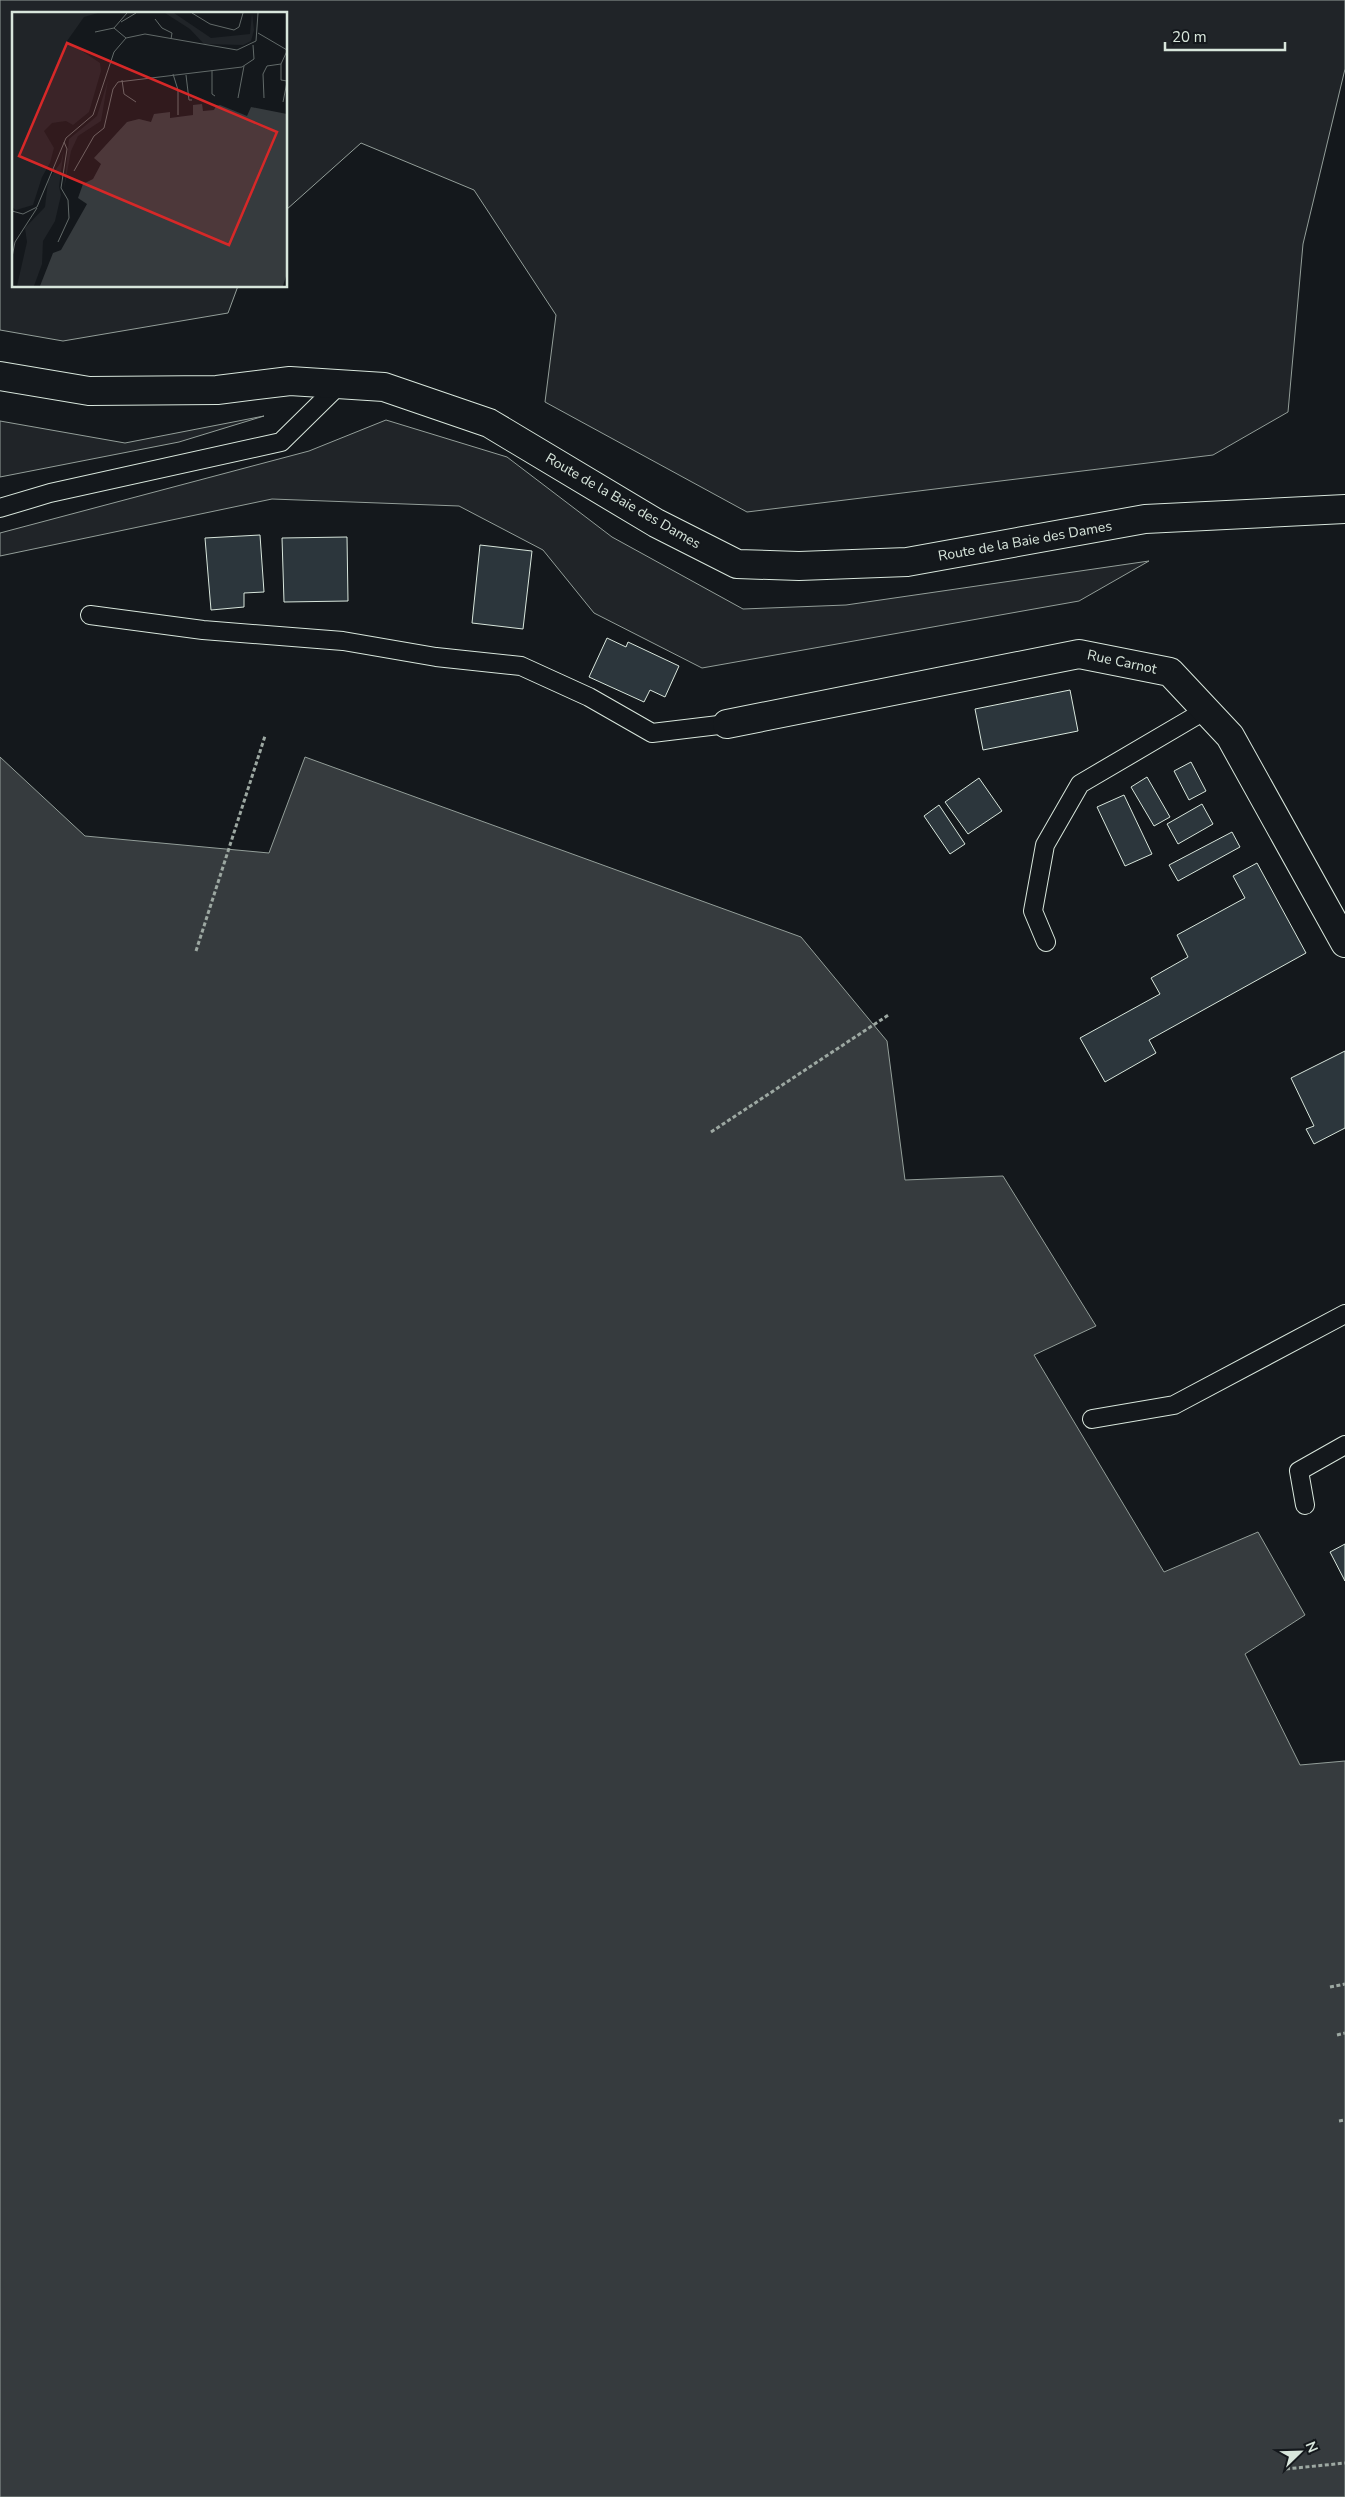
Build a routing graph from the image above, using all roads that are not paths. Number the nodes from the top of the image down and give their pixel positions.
1 (0, 376) edge
2 (340, 384) junction
3 (0, 508) edge
4 (1345, 508) edge
5 (90, 616) dead end
6 (1206, 710) junction
7 (727, 724) joint
8 (1046, 942) dead end
9 (1345, 943) edge
10 (1345, 1314) edge
11 (1092, 1419) dead end
12 (1345, 1445) edge
13 (1306, 1506) dead end

1 - 2 main road, Route de la Baie des Dames
2 - 3 lane
2 - 4 main road, Route de la Baie des Dames
5 - 7 lane
6 - 7 main road, Rue Carnot
6 - 8 lane
6 - 9 main road, Rue Carnot
10 - 11 lane
12 - 13 lane

